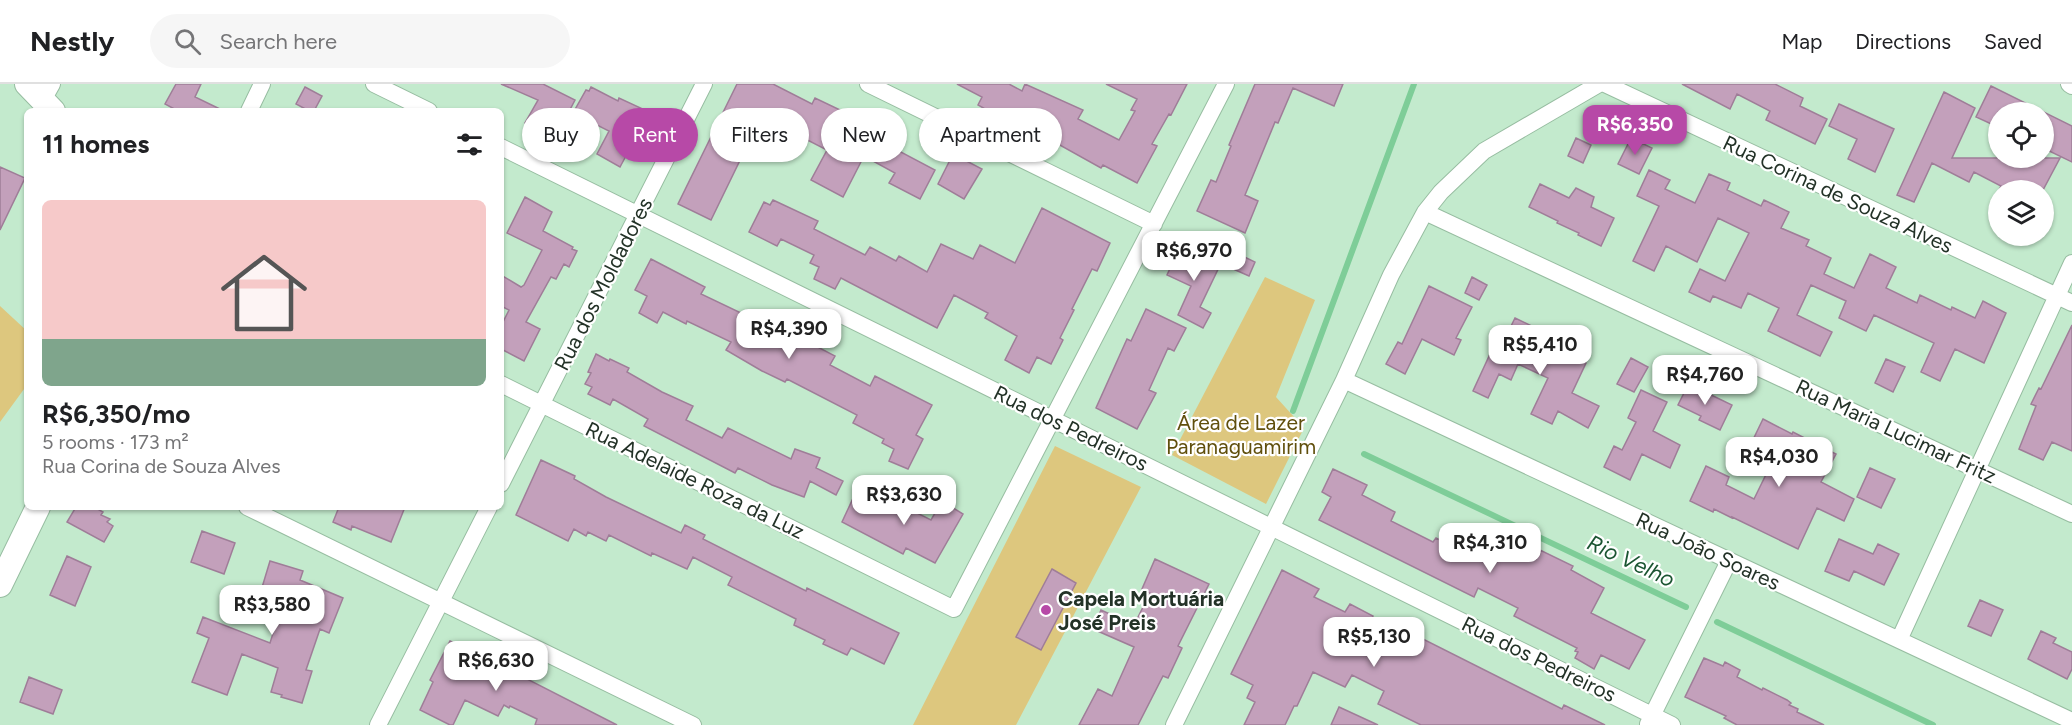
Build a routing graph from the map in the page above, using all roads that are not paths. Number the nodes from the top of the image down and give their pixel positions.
1 (262, 84) edge
2 (375, 84) edge
3 (704, 84) edge
4 (868, 84) edge
5 (1226, 84) edge
6 (1599, 84) edge
7 (1605, 84) edge
8 (250, 108) edge
9 (423, 108) edge
10 (504, 148) edge
11 (1425, 212) junction
12 (638, 214) junction
13 (1154, 224) junction
14 (2072, 263) edge
15 (2064, 300) edge
16 (1344, 381) junction
17 (504, 385) edge
18 (542, 404) junction
19 (1052, 418) junction
20 (1977, 469) junction
21 (504, 478) edge
22 (37, 510) edge
23 (254, 510) edge
24 (487, 510) edge
25 (2072, 514) edge
26 (1272, 527) junction
27 (1729, 561) junction
28 (0, 585) edge
29 (441, 602) junction
30 (1899, 640) junction
31 (1650, 720) edge
32 (2072, 721) edge
33 (1180, 723) edge
34 (378, 725) edge
35 (693, 725) edge
36 (1672, 725) edge

1 - 8 street
2 - 9 street
3 - 12 street, Rua dos Moldadores
4 - 13 street
5 - 13 street
6 - 11 street
7 - 15 street, Rua Corina de Souza Alves
10 - 12 street, Rua dos Pedreiros
11 - 16 street
11 - 20 street, Rua Maria Lucimar Fritz
12 - 18 street, Rua dos Moldadores
12 - 19 street, Rua dos Pedreiros
13 - 19 street
14 - 15 street
15 - 20 street
16 - 26 street
16 - 27 street, Rua João Soares
17 - 18 street, Rua Adelaide Roza da Luz
18 - 19 street, Rua Adelaide Roza da Luz
18 - 21 street, Rua dos Moldadores
19 - 26 street, Rua dos Pedreiros
20 - 25 street, Rua Maria Lucimar Fritz
20 - 30 street
22 - 28 main road
23 - 29 street
24 - 29 street
26 - 31 street, Rua dos Pedreiros
26 - 33 street
27 - 30 street, Rua João Soares
27 - 31 street
29 - 34 street
29 - 35 street
30 - 32 street, Rua João Soares
31 - 36 street, Rua dos Pedreiros

